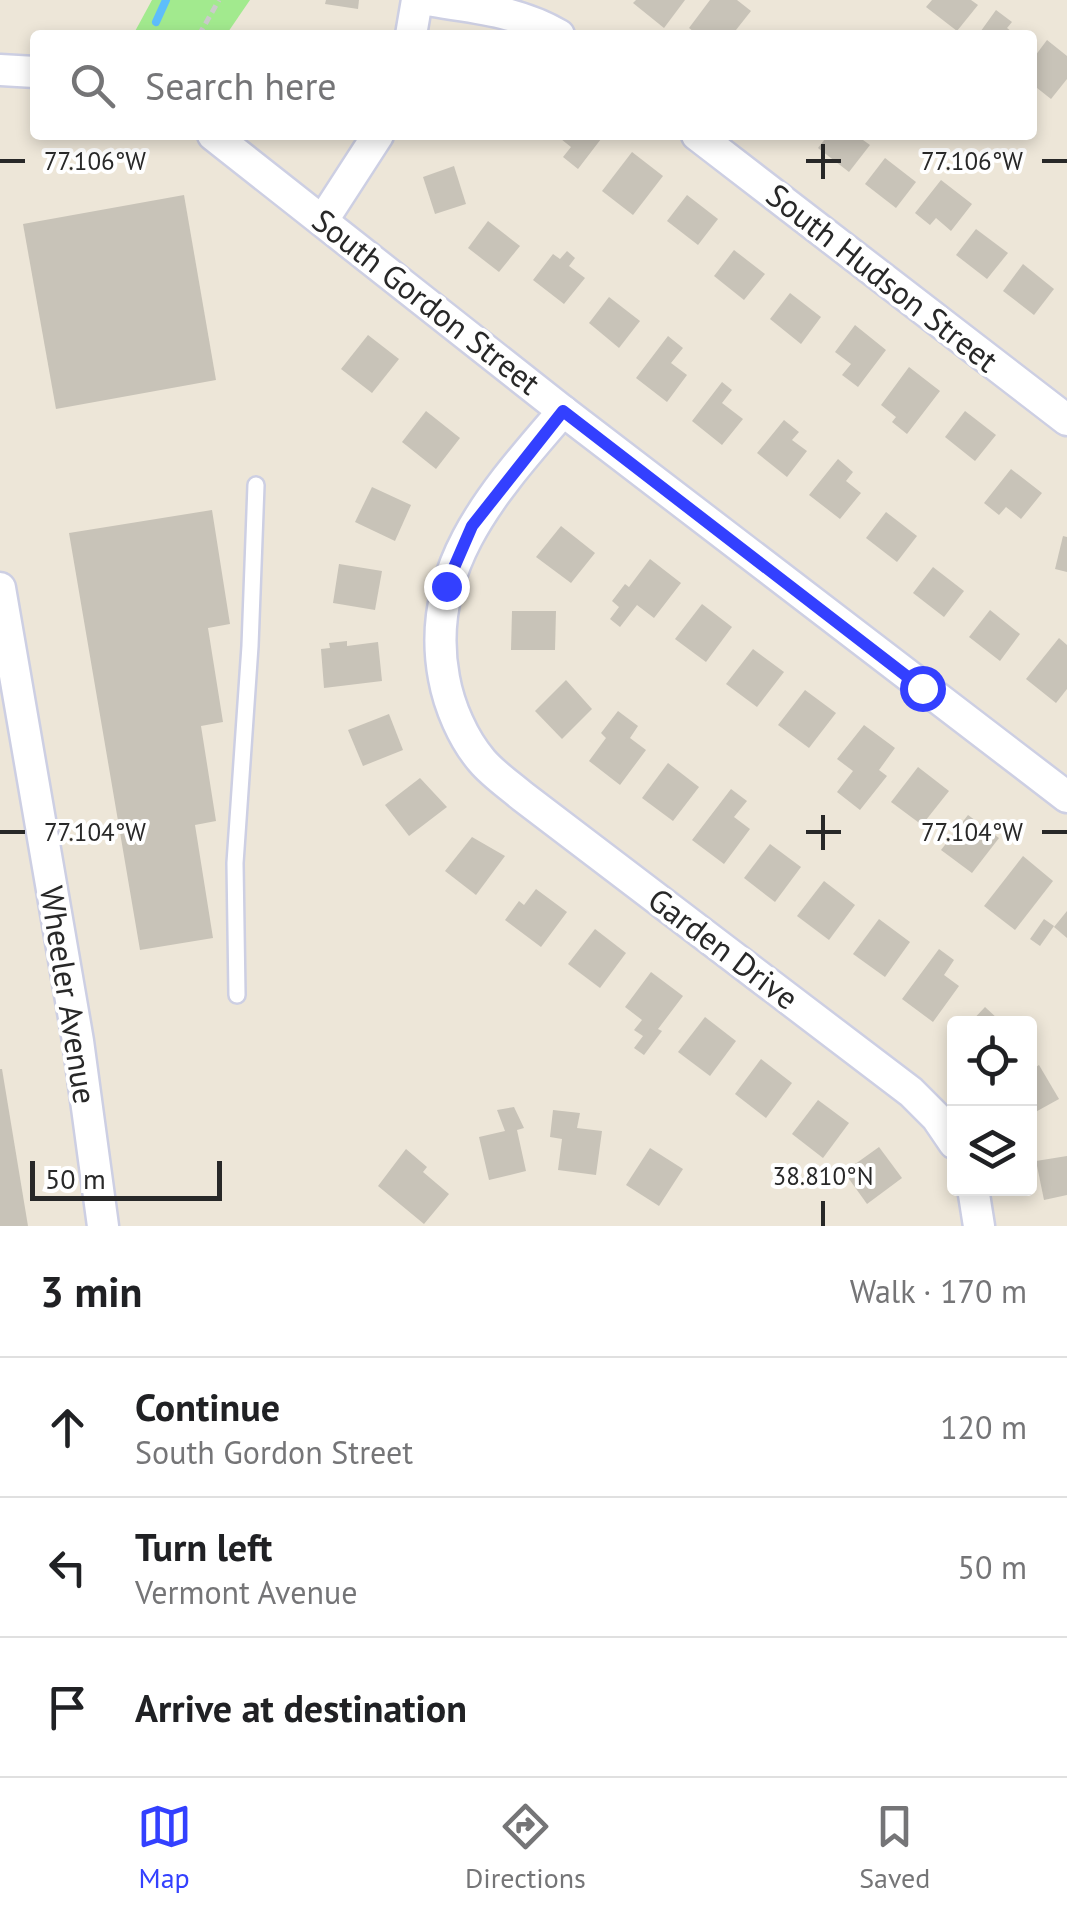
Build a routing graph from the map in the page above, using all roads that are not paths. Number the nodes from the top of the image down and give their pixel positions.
1 (417, 0) edge
2 (426, 0) edge
3 (412, 30) edge
4 (550, 30) edge
5 (0, 70) edge
6 (30, 72) edge
7 (219, 140) edge
8 (375, 140) edge
9 (703, 140) edge
10 (323, 220) junction
11 (563, 411) junction
12 (1067, 420) edge
13 (256, 485) dead end
14 (0, 588) edge
15 (1067, 798) edge
16 (238, 995) dead end
17 (947, 1133) edge
18 (974, 1196) edge
19 (102, 1226) edge
20 (978, 1226) edge

1 - 3 street
2 - 4 street
5 - 6 street
7 - 10 street, South Gordon Street
8 - 10 street
9 - 12 street, South Hudson Street
10 - 11 street, South Gordon Street
11 - 15 street, South Gordon Street
11 - 17 street, Garden Drive
13 - 16 lane
14 - 19 street, Wheeler Avenue
18 - 20 street

